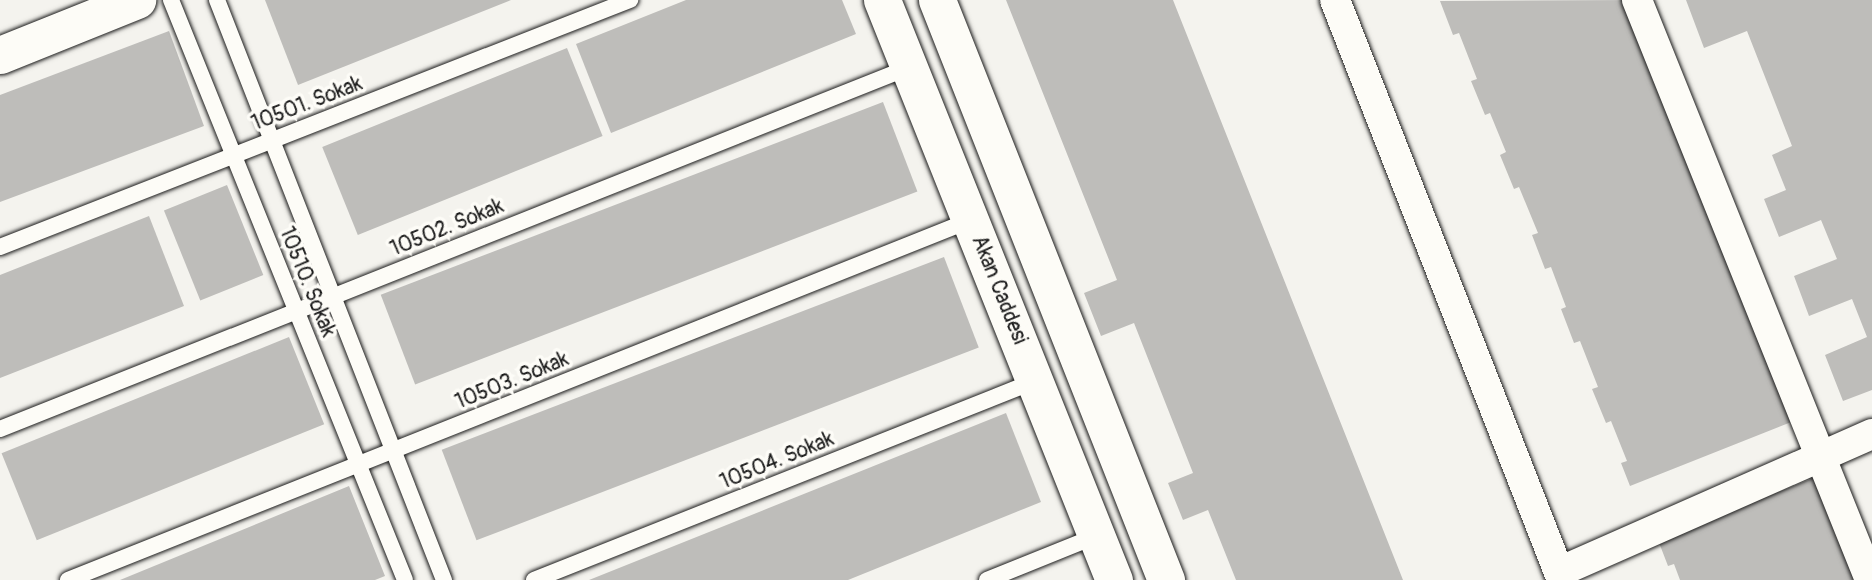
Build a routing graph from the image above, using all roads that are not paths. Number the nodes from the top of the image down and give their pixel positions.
1 (137, 0) edge
2 (171, 0) edge
3 (217, 0) edge
4 (630, 0) edge
5 (882, 0) edge
6 (937, 0) edge
7 (1335, 0) edge
8 (1637, 0) edge
9 (0, 55) edge
10 (910, 67) junction
11 (272, 141) junction
12 (234, 156) junction
13 (971, 220) junction
14 (0, 247) edge
15 (333, 296) junction
16 (296, 311) junction
17 (1035, 381) junction
18 (0, 429) edge
19 (1872, 434) edge
20 (393, 450) junction
21 (1820, 455) junction
22 (358, 464) junction
23 (1096, 536) junction
24 (1561, 576) edge
25 (68, 580) edge
26 (405, 580) edge
27 (444, 580) edge
28 (534, 580) edge
29 (986, 580) edge
30 (1114, 580) edge
31 (1166, 580) edge
32 (1870, 580) edge

1 - 9 street
2 - 12 lane, 10510. Sokak
3 - 11 lane, 10510. Sokak
4 - 11 lane, 10501. Sokak
5 - 10 street, Akan Caddesi
6 - 31 street
7 - 24 street
8 - 21 street
10 - 13 street, Akan Caddesi
10 - 15 lane, 10502. Sokak
11 - 12 lane, 10501. Sokak
11 - 15 lane, 10510. Sokak
12 - 14 lane, 10501. Sokak
12 - 16 lane, 10510. Sokak
13 - 17 street, Akan Caddesi
13 - 20 lane, 10503. Sokak
15 - 16 lane, 10502. Sokak
15 - 20 lane, 10510. Sokak
16 - 18 lane, 10502. Sokak
16 - 22 lane, 10510. Sokak
17 - 23 street, Akan Caddesi
17 - 28 lane, 10504. Sokak
19 - 21 street
20 - 22 lane, 10503. Sokak
20 - 27 lane, 10510. Sokak
21 - 24 street
21 - 32 street
22 - 25 lane, 10503. Sokak
22 - 26 lane, 10510. Sokak
23 - 29 lane
23 - 30 street, Akan Caddesi

